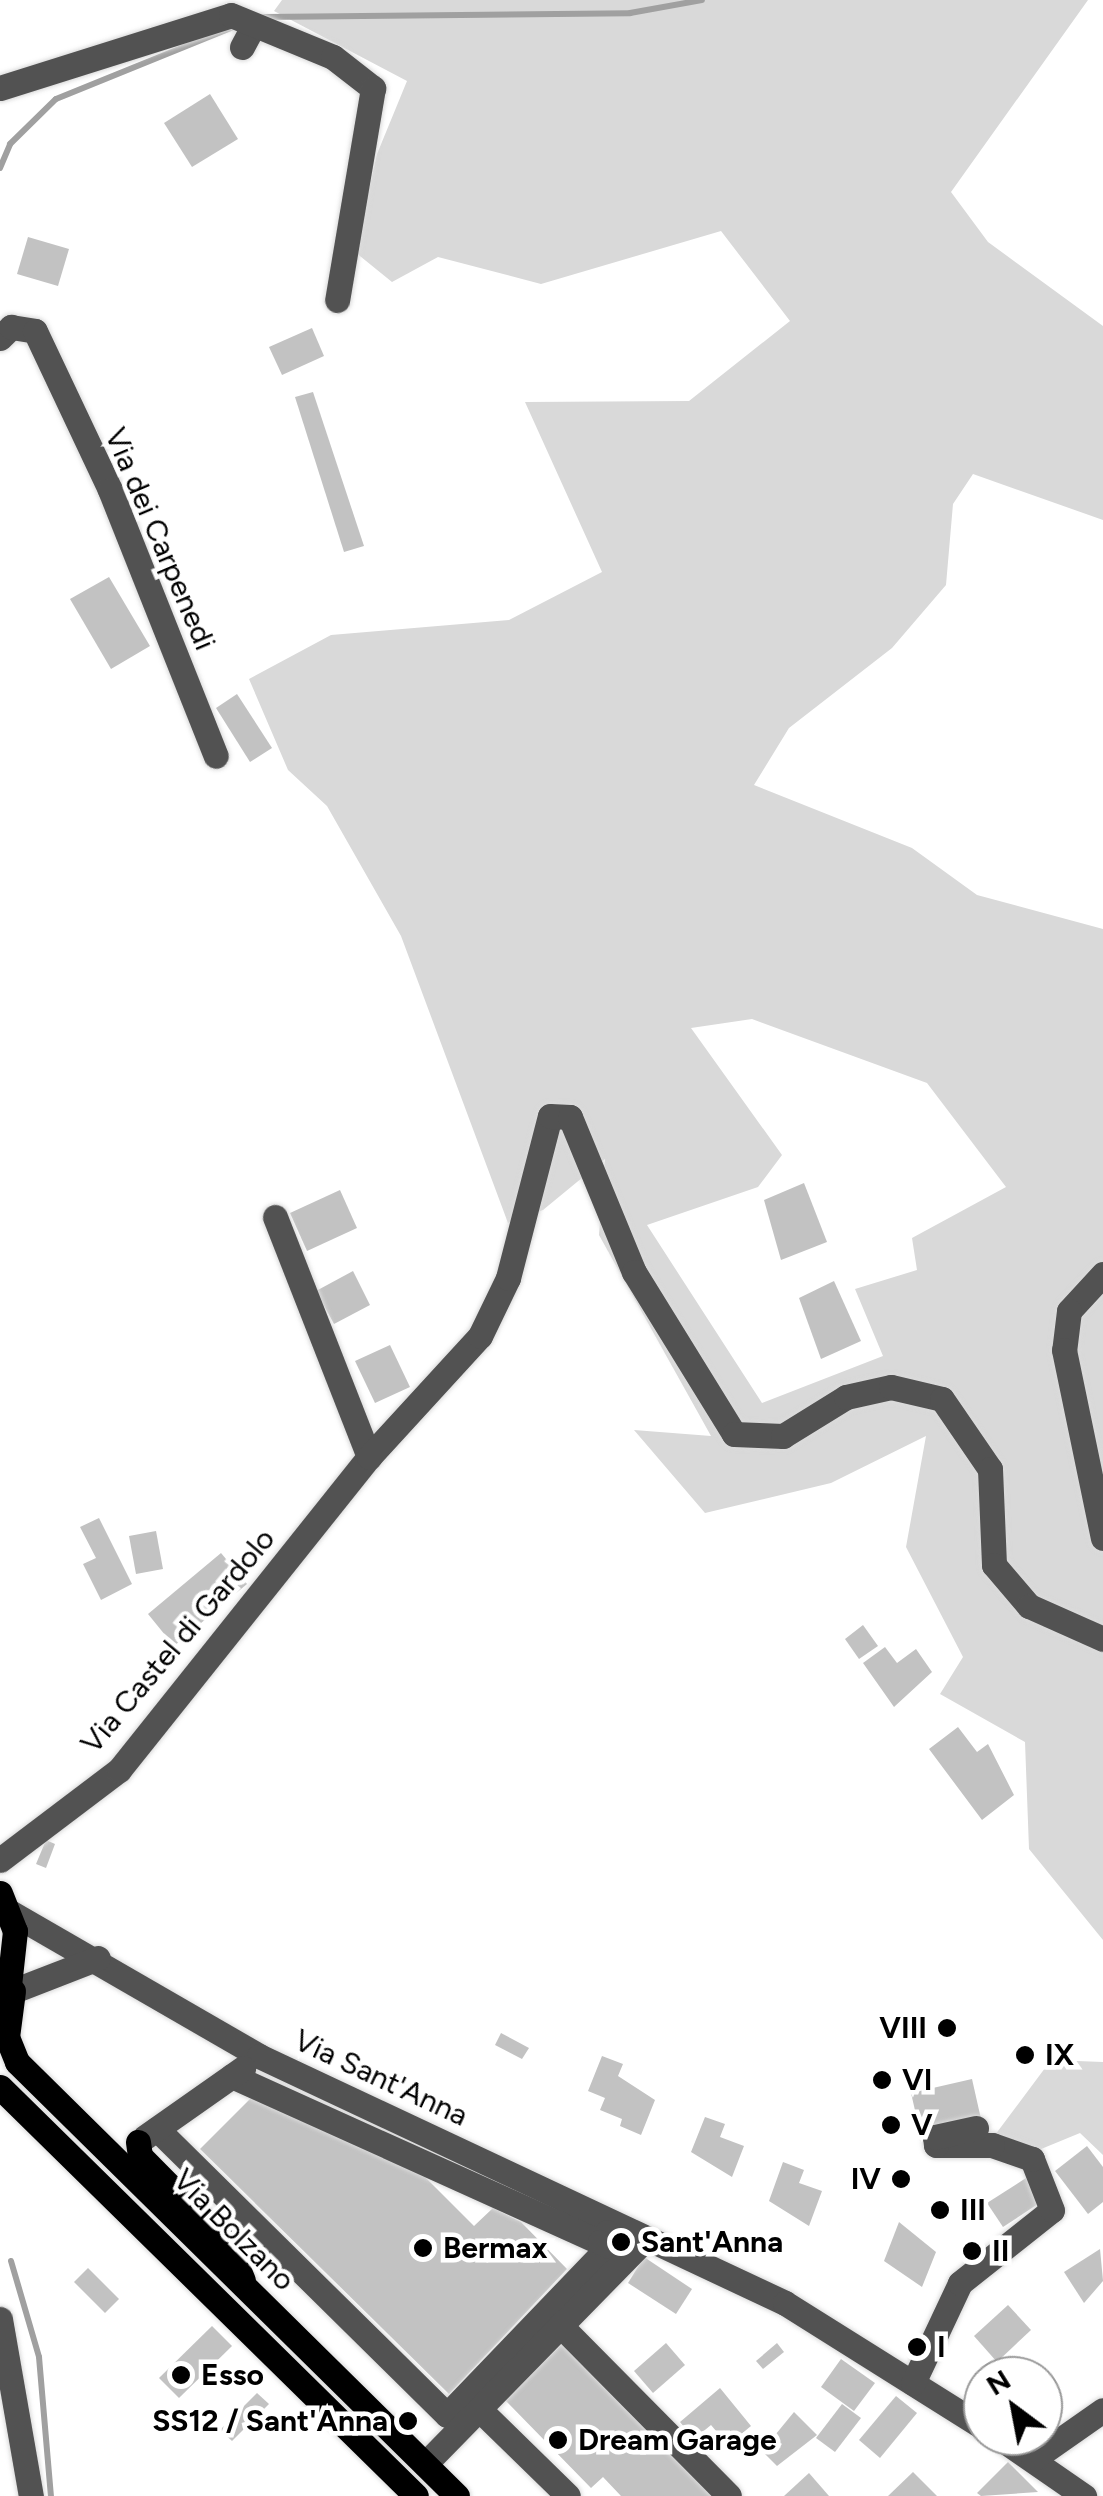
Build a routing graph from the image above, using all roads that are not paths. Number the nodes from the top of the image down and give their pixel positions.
1 (0, 88) edge
2 (337, 300) dead end
3 (0, 338) edge
4 (216, 756) dead end
5 (275, 1217) dead end
6 (1103, 1274) edge
7 (368, 1457) junction
8 (1103, 1538) edge
9 (1103, 1639) edge
10 (5, 1848) edge
11 (5, 1902) edge
12 (98, 1958) junction
13 (12, 1991) junction
14 (0, 2017) edge
15 (259, 2056) junction
16 (232, 2076) junction
17 (0, 2086) edge
18 (976, 2128) dead end
19 (148, 2136) junction
20 (607, 2233) junction
21 (646, 2238) junction
22 (247, 2290) junction
23 (0, 2319) edge
24 (560, 2325) junction
25 (913, 2382) junction
26 (479, 2409) junction
27 (1103, 2410) edge
28 (963, 2414) edge
29 (1030, 2456) edge
30 (1033, 2458) junction
31 (424, 2464) junction
32 (404, 2492) edge
33 (31, 2496) edge
34 (456, 2496) edge
35 (568, 2496) edge
36 (729, 2496) edge
37 (1084, 2496) edge

1 - 2 street
3 - 4 street, Via dei Carpenedi
5 - 7 street
6 - 8 street
7 - 9 street, Via Castel di Gardolo
7 - 10 street, Via Castel di Gardolo
11 - 12 street, Via Sant'Anna
11 - 13 main road, Via Bolzano
12 - 13 street
12 - 15 street, Via Sant'Anna
13 - 14 main road
13 - 22 main road, Via Bolzano
15 - 16 street
15 - 20 street, Via Sant'Anna
16 - 19 street
16 - 20 street
17 - 32 main road, Via Bolzano
18 - 25 street
19 - 20 street
19 - 22 main road
20 - 21 street, Via Sant'Anna
21 - 24 street
21 - 25 street, Via Sant'Anna
22 - 31 main road, Via Bolzano
23 - 33 street
24 - 26 street
24 - 36 street
25 - 28 street, Via Sant'Anna
26 - 31 street
26 - 35 street
27 - 30 street
29 - 30 street
30 - 37 street
31 - 34 main road, Via Bolzano

